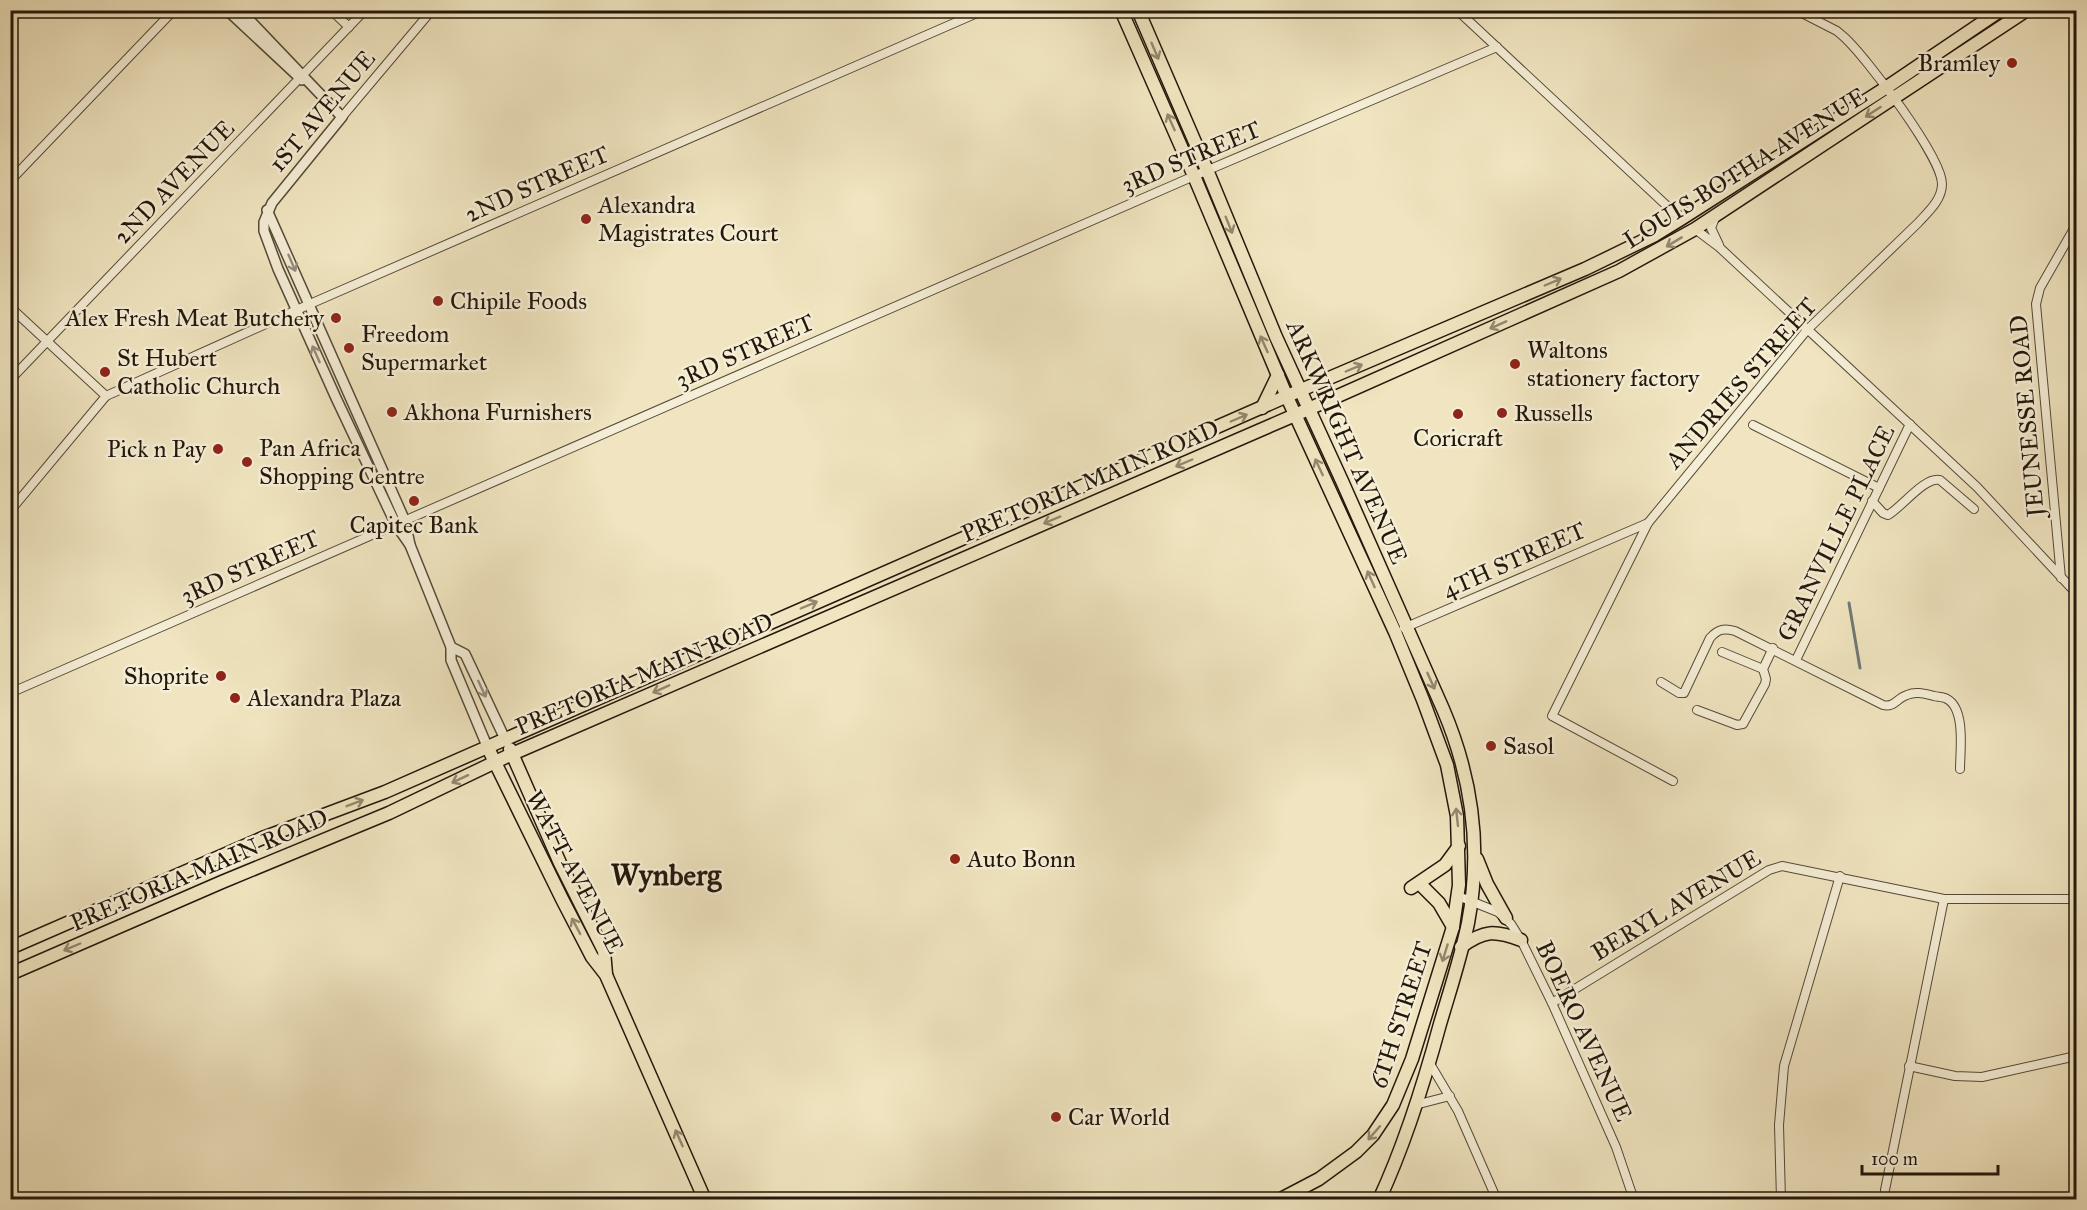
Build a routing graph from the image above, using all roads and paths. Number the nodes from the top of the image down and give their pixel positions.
1 (174, 10) edge
2 (227, 10) edge
3 (240, 10) edge
4 (332, 10) edge
5 (365, 10) edge
6 (432, 10) edge
7 (984, 10) edge
8 (1121, 10) edge
9 (1138, 10) edge
10 (1457, 10) edge
11 (1796, 10) edge
12 (2001, 10) edge
13 (2027, 10) edge
14 (349, 27) junction
15 (1497, 47) junction
16 (302, 77) junction
17 (1891, 93) junction
18 (342, 117) junction
19 (1207, 171) junction
20 (1194, 176) junction
21 (10, 181) edge
22 (267, 210) junction
23 (1718, 214) junction
24 (1682, 219) junction
25 (2076, 225) edge
26 (1695, 229) junction
27 (1719, 247) junction
28 (310, 304) junction
29 (10, 307) edge
30 (296, 310) junction
31 (1807, 330) junction
32 (47, 342) junction
33 (1278, 375) junction
34 (10, 380) edge
35 (1301, 390) junction
36 (106, 396) junction
37 (1287, 398) junction
38 (1262, 408) junction
39 (1309, 409) junction
40 (1295, 415) junction
41 (1753, 424) dead end
42 (1910, 424) junction
43 (1270, 426) junction
44 (1305, 435) junction
45 (1879, 488) junction
46 (1872, 501) junction
47 (1974, 509) dead end
48 (10, 511) edge
49 (401, 523) junction
50 (1648, 523) junction
51 (2061, 578) junction
52 (2076, 593) edge
53 (1407, 627) junction
54 (1395, 632) junction
55 (451, 647) junction
56 (1773, 648) junction
57 (1722, 652) dead end
58 (1796, 660) junction
59 (1763, 669) junction
60 (1661, 682) dead end
61 (10, 693) edge
62 (1697, 710) dead end
63 (505, 739) junction
64 (487, 746) junction
65 (512, 754) junction
66 (495, 763) junction
67 (1960, 770) dead end
68 (1673, 781) dead end
69 (1459, 845) junction
70 (1474, 849) junction
71 (566, 874) junction
72 (1840, 876) junction
73 (553, 882) junction
74 (1458, 896) junction
75 (1944, 899) junction
76 (2076, 899) edge
77 (1471, 901) junction
78 (1506, 918) junction
79 (1453, 927) junction
80 (1521, 940) junction
81 (1461, 947) junction
82 (10, 948) edge
83 (10, 974) edge
84 (606, 975) junction
85 (1552, 1003) junction
86 (2076, 1056) edge
87 (1430, 1062) junction
88 (1909, 1066) junction
89 (1450, 1096) junction
90 (1415, 1105) junction
91 (1885, 1190) dead end
92 (705, 1200) edge
93 (1279, 1200) edge
94 (1379, 1200) edge
95 (1497, 1200) edge
96 (1634, 1200) edge
97 (1781, 1200) edge

1 - 21 street
2 - 16 street
3 - 16 street
4 - 14 street
5 - 14 street, 2ND AVENUE
6 - 18 street, 1ST AVENUE
7 - 28 street, 2ND STREET
20 -> 8 main road, ARKWRIGHT AVENUE
9 -> 19 main road, ARKWRIGHT AVENUE
10 - 15 street
11 - 17 street, ANDRIES STREET
12 - 17 main road, LOUIS BOTHA AVENUE
13 - 17 main road, LOUIS BOTHA AVENUE
14 - 16 street, 2ND AVENUE
15 - 19 street, 3RD STREET
15 - 24 street
16 - 18 street
16 - 32 street, 2ND AVENUE
17 -> 23 main road, LOUIS BOTHA AVENUE
17 - 24 main road, LOUIS BOTHA AVENUE
17 - 31 street, ANDRIES STREET
18 - 22 street, 1ST AVENUE
19 - 20 street, 3RD STREET
19 -> 35 main road, ARKWRIGHT AVENUE
33 -> 20 main road, ARKWRIGHT AVENUE
20 - 49 street, 3RD STREET
22 -> 28 street, WATT AVENUE
22 - 30 street, WATT AVENUE
23 - 26 main road, LOUIS BOTHA AVENUE
23 - 27 street
35 -> 24 main road, LOUIS BOTHA AVENUE
25 - 51 street, JEUNESSE ROAD
26 - 27 street
26 -> 39 main road, LOUIS BOTHA AVENUE
27 - 31 street
28 - 30 street, 2ND STREET
28 - 49 street, WATT AVENUE
29 - 32 street
30 - 36 street, 2ND STREET
49 -> 30 street, WATT AVENUE
31 - 42 street
31 - 50 street, ANDRIES STREET
32 - 34 street, 2ND AVENUE
32 - 36 street
33 - 37 main road, ARKWRIGHT AVENUE
33 - 38 main road
35 - 37 main road, LOUIS BOTHA AVENUE
35 - 39 main road, ARKWRIGHT AVENUE
36 - 48 street
37 - 38 main road, PRETORIA MAIN ROAD
37 - 40 main road, ARKWRIGHT AVENUE
63 -> 38 main road, PRETORIA MAIN ROAD
39 - 40 main road, LOUIS BOTHA AVENUE
39 - 53 main road, ARKWRIGHT AVENUE
40 - 43 main road, PRETORIA MAIN ROAD
40 - 44 main road, ARKWRIGHT AVENUE
41 - 45 street
42 - 45 street, GRANVILLE PLACE
42 - 51 street
43 - 44 main road
43 -> 65 main road, PRETORIA MAIN ROAD
54 -> 44 main road, ARKWRIGHT AVENUE
45 - 46 street, GRANVILLE PLACE
46 - 47 street
46 - 58 street, GRANVILLE PLACE
49 - 55 street, WATT AVENUE
49 - 61 street, 3RD STREET
50 - 53 street, 4TH STREET
50 - 68 street, ANDRIES STREET
51 - 52 street
53 - 54 street, 4TH STREET
53 -> 70 main road, ARKWRIGHT AVENUE
69 -> 54 main road, ARKWRIGHT AVENUE
55 -> 63 street, WATT AVENUE
55 - 64 street, WATT AVENUE
56 - 58 street, GRANVILLE PLACE
56 - 59 street
56 - 60 street, GRANVILLE PLACE
57 - 59 street
58 - 67 street, GRANVILLE PLACE
59 - 62 street
63 - 64 main road, PRETORIA MAIN ROAD
63 - 65 main road, WATT AVENUE
64 - 66 main road, WATT AVENUE
82 -> 64 main road, PRETORIA MAIN ROAD
65 - 66 main road, PRETORIA MAIN ROAD
65 - 71 main road, WATT AVENUE
66 - 73 main road, WATT AVENUE
66 -> 83 main road, PRETORIA MAIN ROAD
69 - 74 main road, ARKWRIGHT AVENUE
69 - 79 main road
70 - 77 main road, ARKWRIGHT AVENUE
70 - 78 main road
71 - 73 main road
71 - 84 main road, WATT AVENUE
72 - 75 street, BERYL AVENUE
72 - 85 street, BERYL AVENUE
72 - 97 street
84 -> 73 main road, WATT AVENUE
74 - 77 street, BOERO AVENUE
74 - 79 main road, 6TH STREET
75 - 76 street, BERYL AVENUE
75 - 88 street
77 - 78 street, BOERO AVENUE
77 - 81 main road, ARKWRIGHT AVENUE
78 - 80 street, BOERO AVENUE
79 -> 93 main road, 6TH STREET
80 - 81 main road
80 - 85 street, BOERO AVENUE
81 - 87 main road, ARKWRIGHT AVENUE
92 -> 84 main road
85 - 96 street, BOERO AVENUE
86 - 88 street
87 - 89 street
87 - 90 main road, ARKWRIGHT AVENUE
88 - 91 street
89 - 90 street
89 - 95 street
90 - 94 main road, ARKWRIGHT AVENUE

